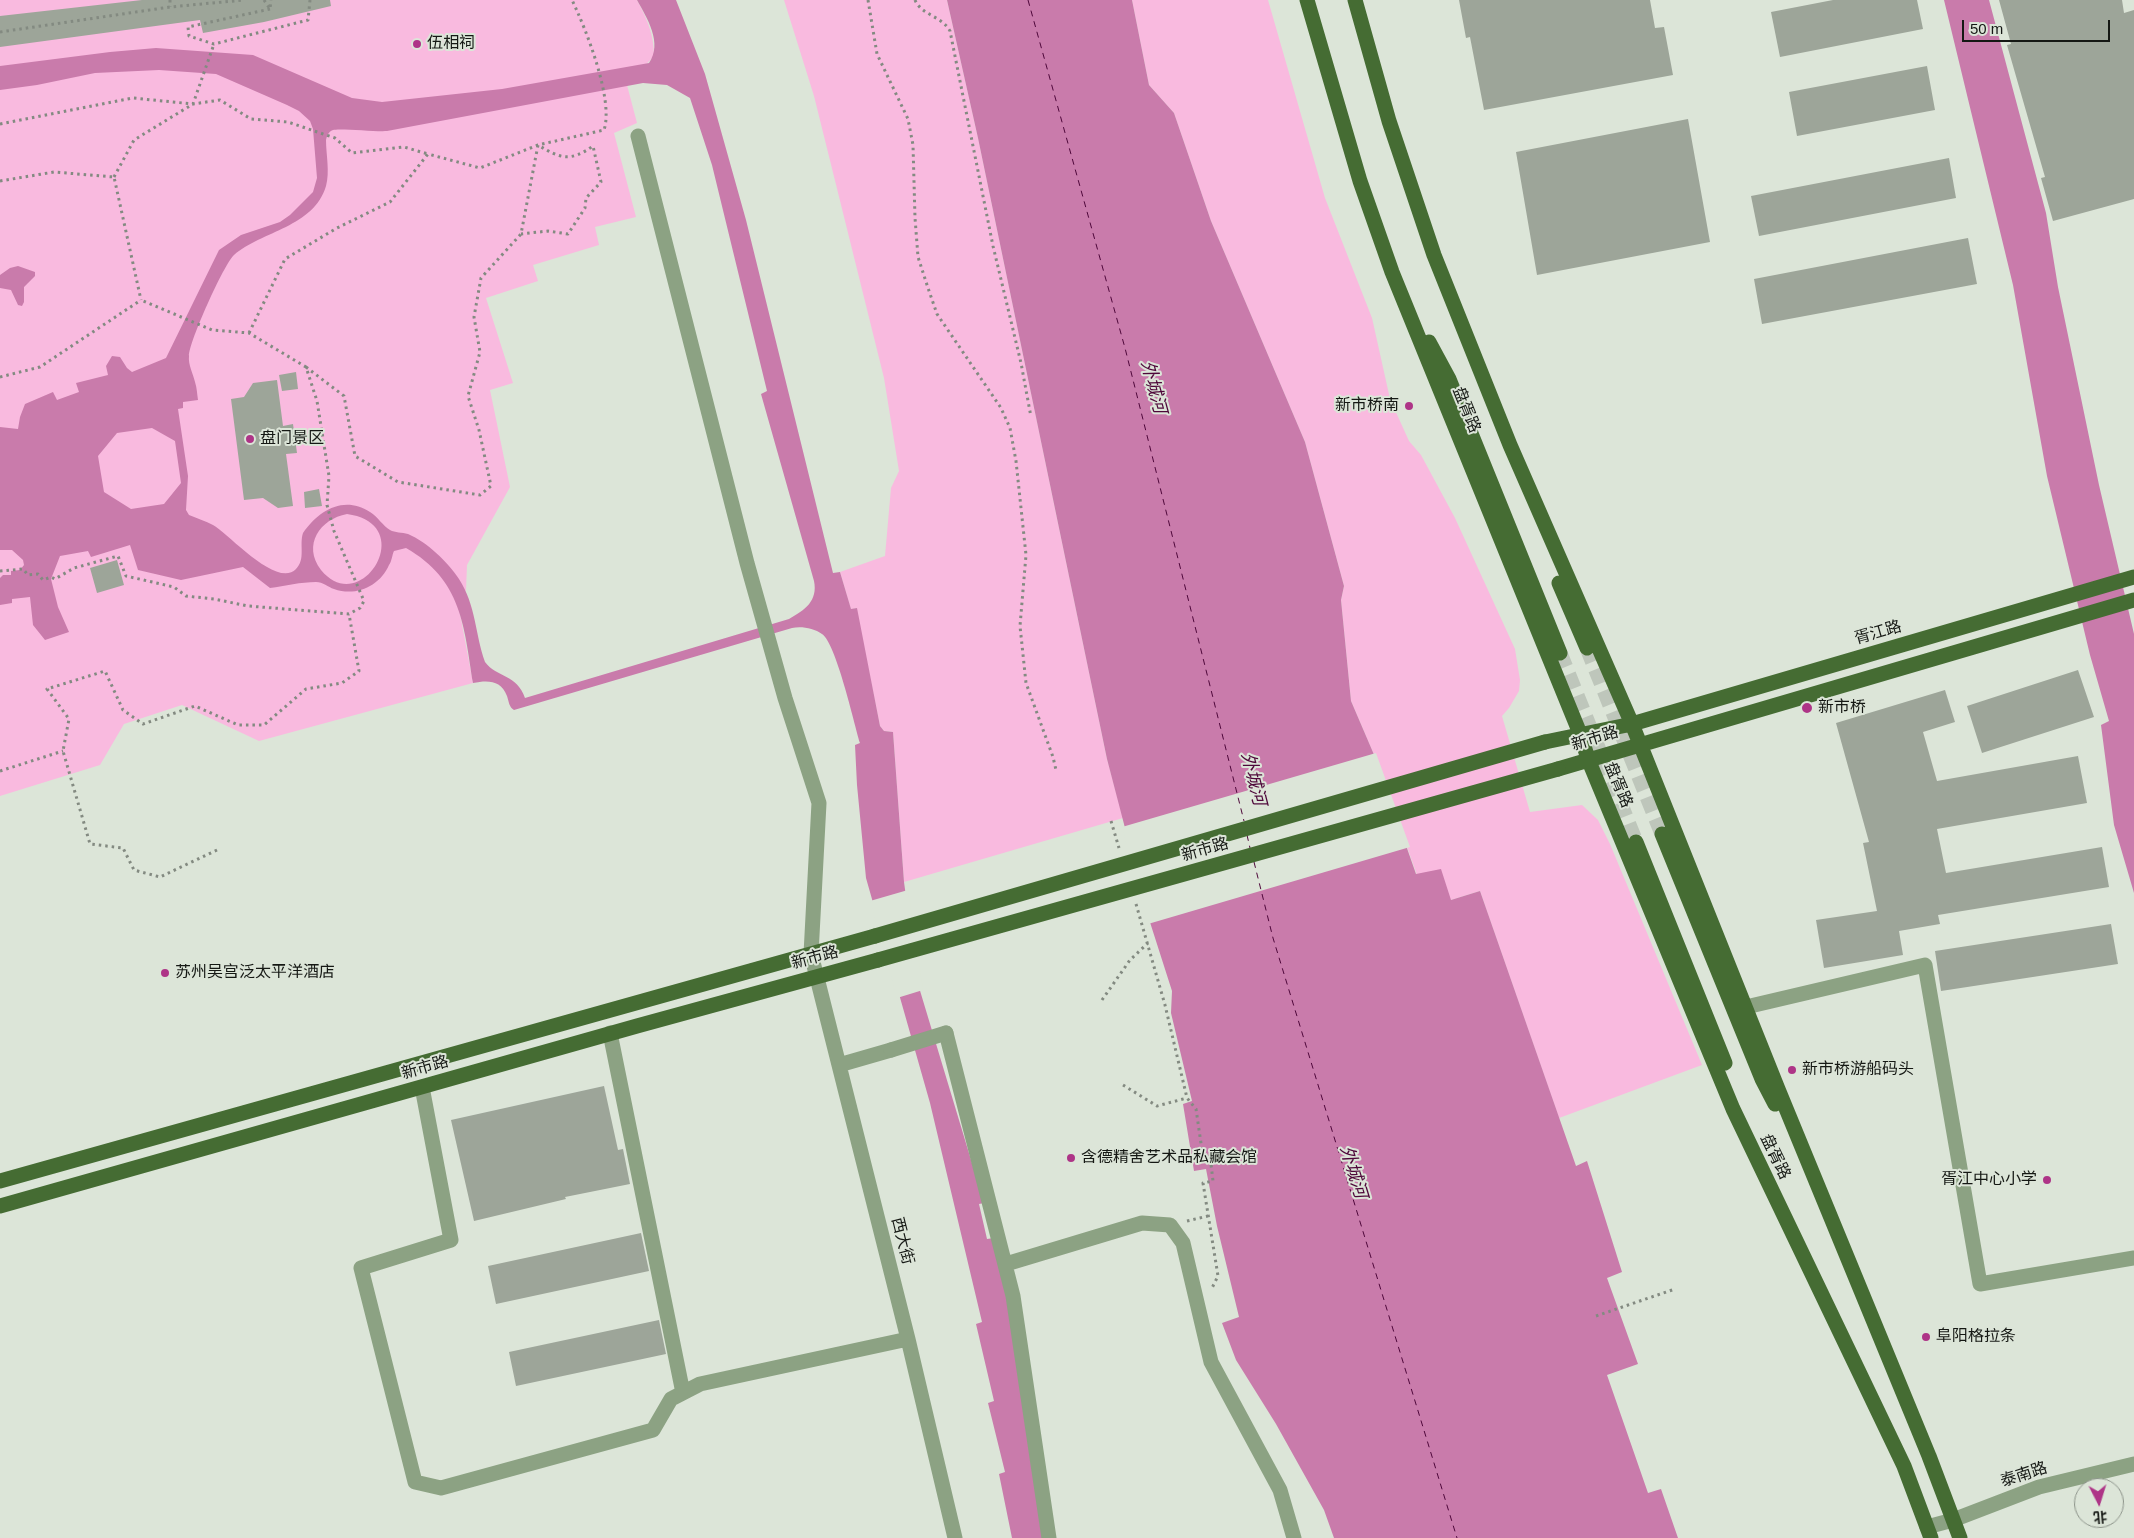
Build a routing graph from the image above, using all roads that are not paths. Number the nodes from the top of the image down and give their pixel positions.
1 (1307, 0) edge
2 (1355, 0) edge
3 (638, 136) dead end
4 (1434, 255) junction
5 (1392, 272) junction
6 (2134, 577) edge
7 (2134, 600) edge
8 (1587, 648) tunnel mouth
9 (1560, 653) tunnel mouth
10 (1632, 724) junction
11 (1581, 736) junction
12 (1640, 744) junction
13 (1588, 760) junction
14 (1662, 834) tunnel mouth
15 (1636, 842) tunnel mouth
16 (811, 954) junction
17 (817, 975) junction
18 (1746, 1007) junction
19 (610, 1034) junction
20 (840, 1065) junction
21 (422, 1087) junction
22 (0, 1181) edge
23 (1825, 1203) junction
24 (0, 1206) edge
25 (1786, 1219) junction
26 (2134, 1258) edge
27 (1006, 1264) junction
28 (908, 1339) junction
29 (683, 1393) junction
30 (2134, 1464) edge
31 (1953, 1520) junction
32 (1929, 1533) edge
33 (955, 1538) edge
34 (1049, 1538) edge
35 (1294, 1538) edge
36 (1960, 1538) edge

1 - 5 main road, 盘胥路
2 - 4 main road, 盘胥路
3 - 16 street, 西大街
4 - 8 main road
4 - 10 main road, 盘胥路
5 - 9 main road
5 - 11 main road, 盘胥路
6 - 10 main road, 胥江路
7 - 12 main road
10 - 11 main road, 新市路
10 - 12 main road, 盘胥路
11 - 13 main road, 盘胥路
11 - 16 main road, 新市路, bridge
12 - 13 main road, 新市路
12 - 18 main road, 盘胥路
13 - 17 main road, 新市路, bridge
13 - 25 main road, 盘胥路
14 - 23 main road
15 - 25 main road
16 - 17 street, 西大街
16 - 22 main road, 新市路
17 - 19 main road, 新市路
17 - 20 street, 西大街
18 - 23 main road, 盘胥路
18 - 26 street
19 - 21 main road, 新市路
19 - 29 street
20 - 27 street, bridge
20 - 28 street, 西大街
21 - 24 main road, 新市路
21 - 29 street
23 - 31 main road, 盘胥路
25 - 32 main road, 盘胥路
27 - 34 street
27 - 35 street
28 - 29 street
28 - 33 street, 西大街
30 - 31 street, 泰南路
31 - 32 street, 泰南路
31 - 36 main road, 盘胥路

